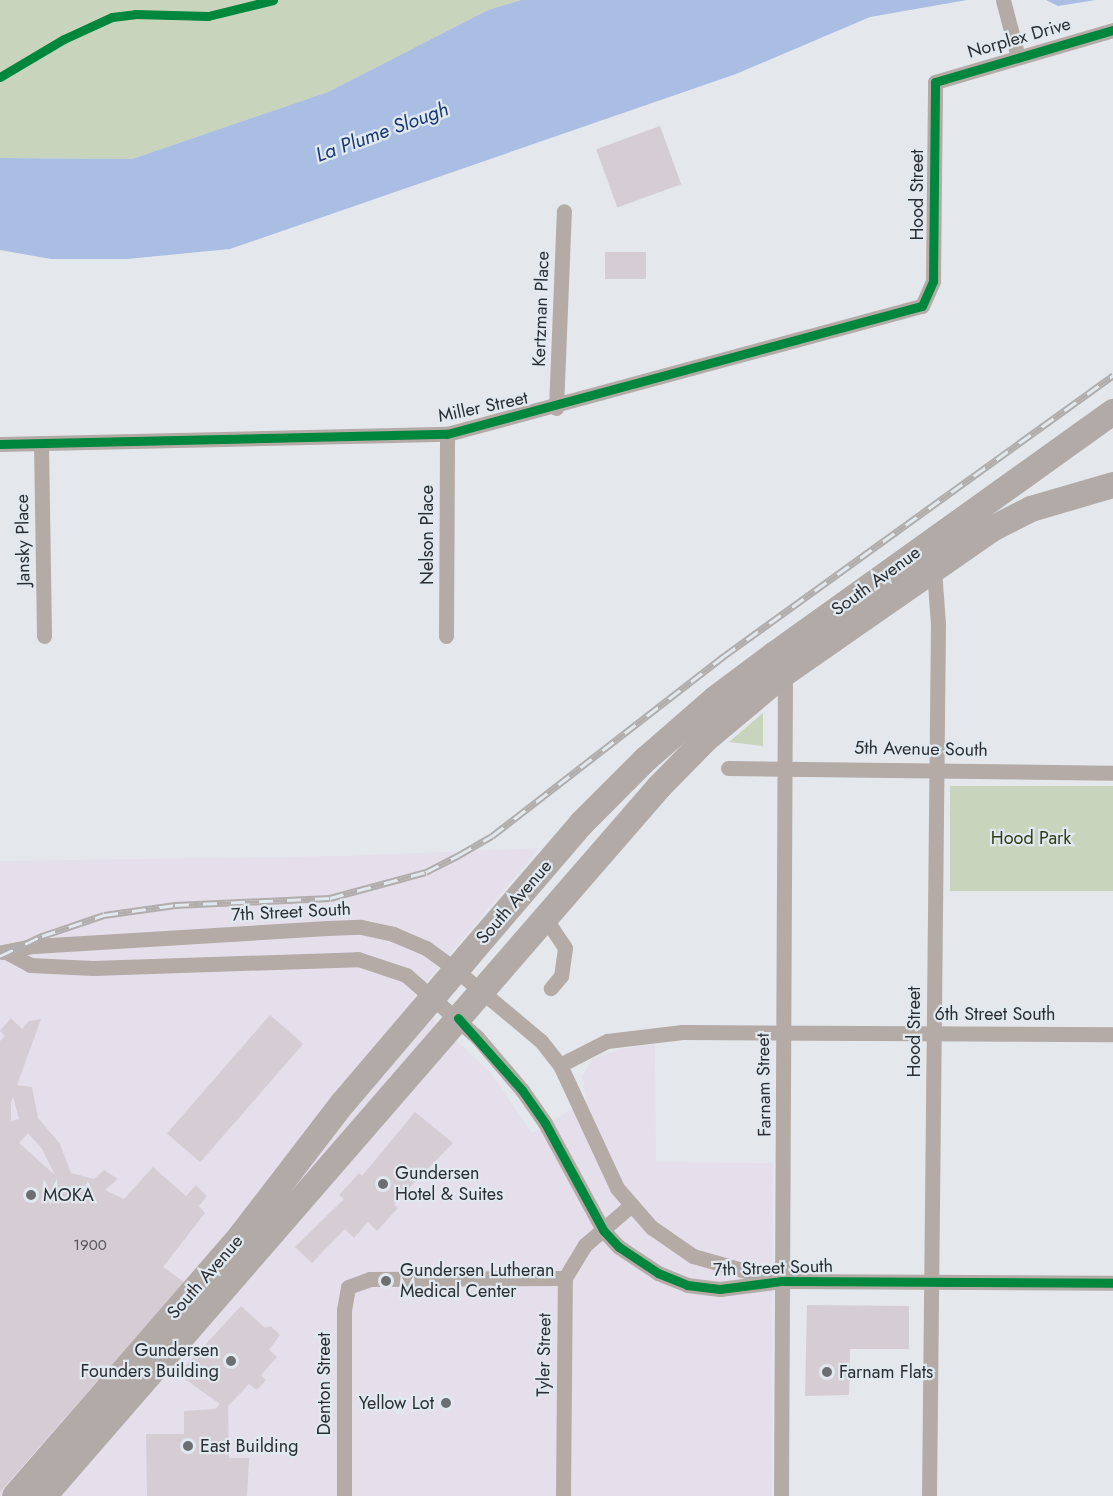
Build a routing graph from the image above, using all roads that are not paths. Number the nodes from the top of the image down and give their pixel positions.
1 (1004, 0) edge
2 (1113, 30) edge
3 (1018, 57) junction
4 (935, 82) joint
5 (564, 211) dead end
6 (922, 306) joint
7 (556, 408) junction
8 (1113, 412) edge
9 (447, 434) junction
10 (41, 443) junction
11 (0, 444) edge
12 (1113, 485) edge
13 (934, 569) junction
14 (44, 636) dead end
15 (446, 636) dead end
16 (785, 673) junction
17 (785, 767) junction
18 (728, 768) dead end
19 (936, 768) junction
20 (1113, 773) edge
21 (545, 918) junction
22 (3, 952) edge
23 (456, 970) junction
24 (551, 988) dead end
25 (482, 990) junction
26 (434, 995) junction
27 (458, 1018) junction
28 (782, 1032) junction
29 (933, 1033) junction
30 (1113, 1034) edge
31 (560, 1065) junction
32 (630, 1206) junction
33 (603, 1230) junction
34 (565, 1278) junction
35 (782, 1281) junction
36 (931, 1282) junction
37 (1113, 1283) edge
38 (15, 1496) edge
39 (44, 1496) edge
40 (344, 1496) edge
41 (563, 1496) edge
42 (781, 1496) edge
43 (929, 1496) edge

1 - 3 street
2 - 3 street, Norplex Drive
3 - 4 street, Norplex Drive
4 - 6 street, Hood Street
5 - 7 street, Kertzman Place
6 - 7 street, Miller Street
7 - 9 street, Miller Street
8 - 23 highway, South Avenue
9 - 10 street, Miller Street
9 - 15 street, Nelson Place
10 - 11 street, Miller Street
10 - 14 street, Jansky Place
12 - 13 highway, South Avenue
13 - 16 highway, South Avenue
13 - 19 street, Hood Street
16 - 17 street, Farnam Street
16 - 21 highway, South Avenue
17 - 18 street, 5th Avenue South
17 - 19 street, 5th Avenue South
17 - 28 street, Farnam Street
19 - 20 street, 5th Avenue South
19 - 29 street, Hood Street
21 - 24 street
21 - 25 highway, South Avenue
22 - 23 street, 7th Street South
22 - 26 street, 7th Street South
23 - 25 street, 7th Street South
23 - 26 highway, South Avenue
25 - 27 highway, South Avenue
25 - 31 street, 7th Street South
26 - 27 street, 7th Street South
26 - 38 highway, South Avenue
27 - 33 street, 7th Street South
27 - 39 highway, South Avenue
28 - 29 street, 6th Street South
28 - 31 street, 6th Street South
28 - 35 street, Farnam Street
29 - 30 street, 6th Street South
29 - 36 street, Hood Street
31 - 32 street, 7th Street South
32 - 33 street, Tyler Street
32 - 35 street, 7th Street South
33 - 34 street, Tyler Street
33 - 35 street, 7th Street South
34 - 40 street, Denton Street
34 - 41 street, Tyler Street
35 - 36 street, 7th Street South
35 - 42 street, Farnam Street
36 - 37 street, 7th Street South
36 - 43 street, Hood Street

